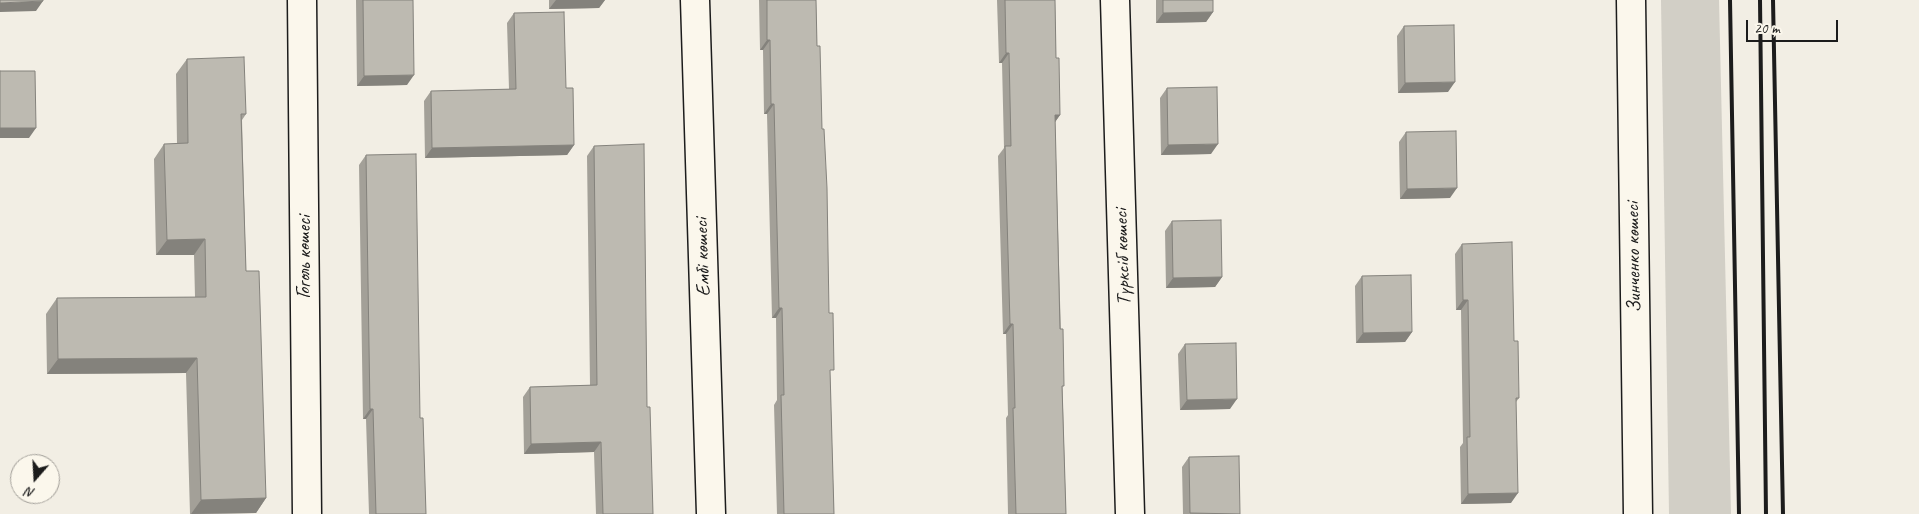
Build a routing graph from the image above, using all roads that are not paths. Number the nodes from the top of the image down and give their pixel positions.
1 (302, 0) edge
2 (695, 0) edge
3 (1115, 0) edge
4 (1631, 0) edge
5 (307, 514) edge
6 (711, 514) edge
7 (1130, 514) edge
8 (1638, 514) edge

1 - 5 street, Гоголь көшесі
2 - 6 street, Ембі көшесі
3 - 7 street, Түрксіб көшесі
4 - 8 street, Зинченко көшесі

